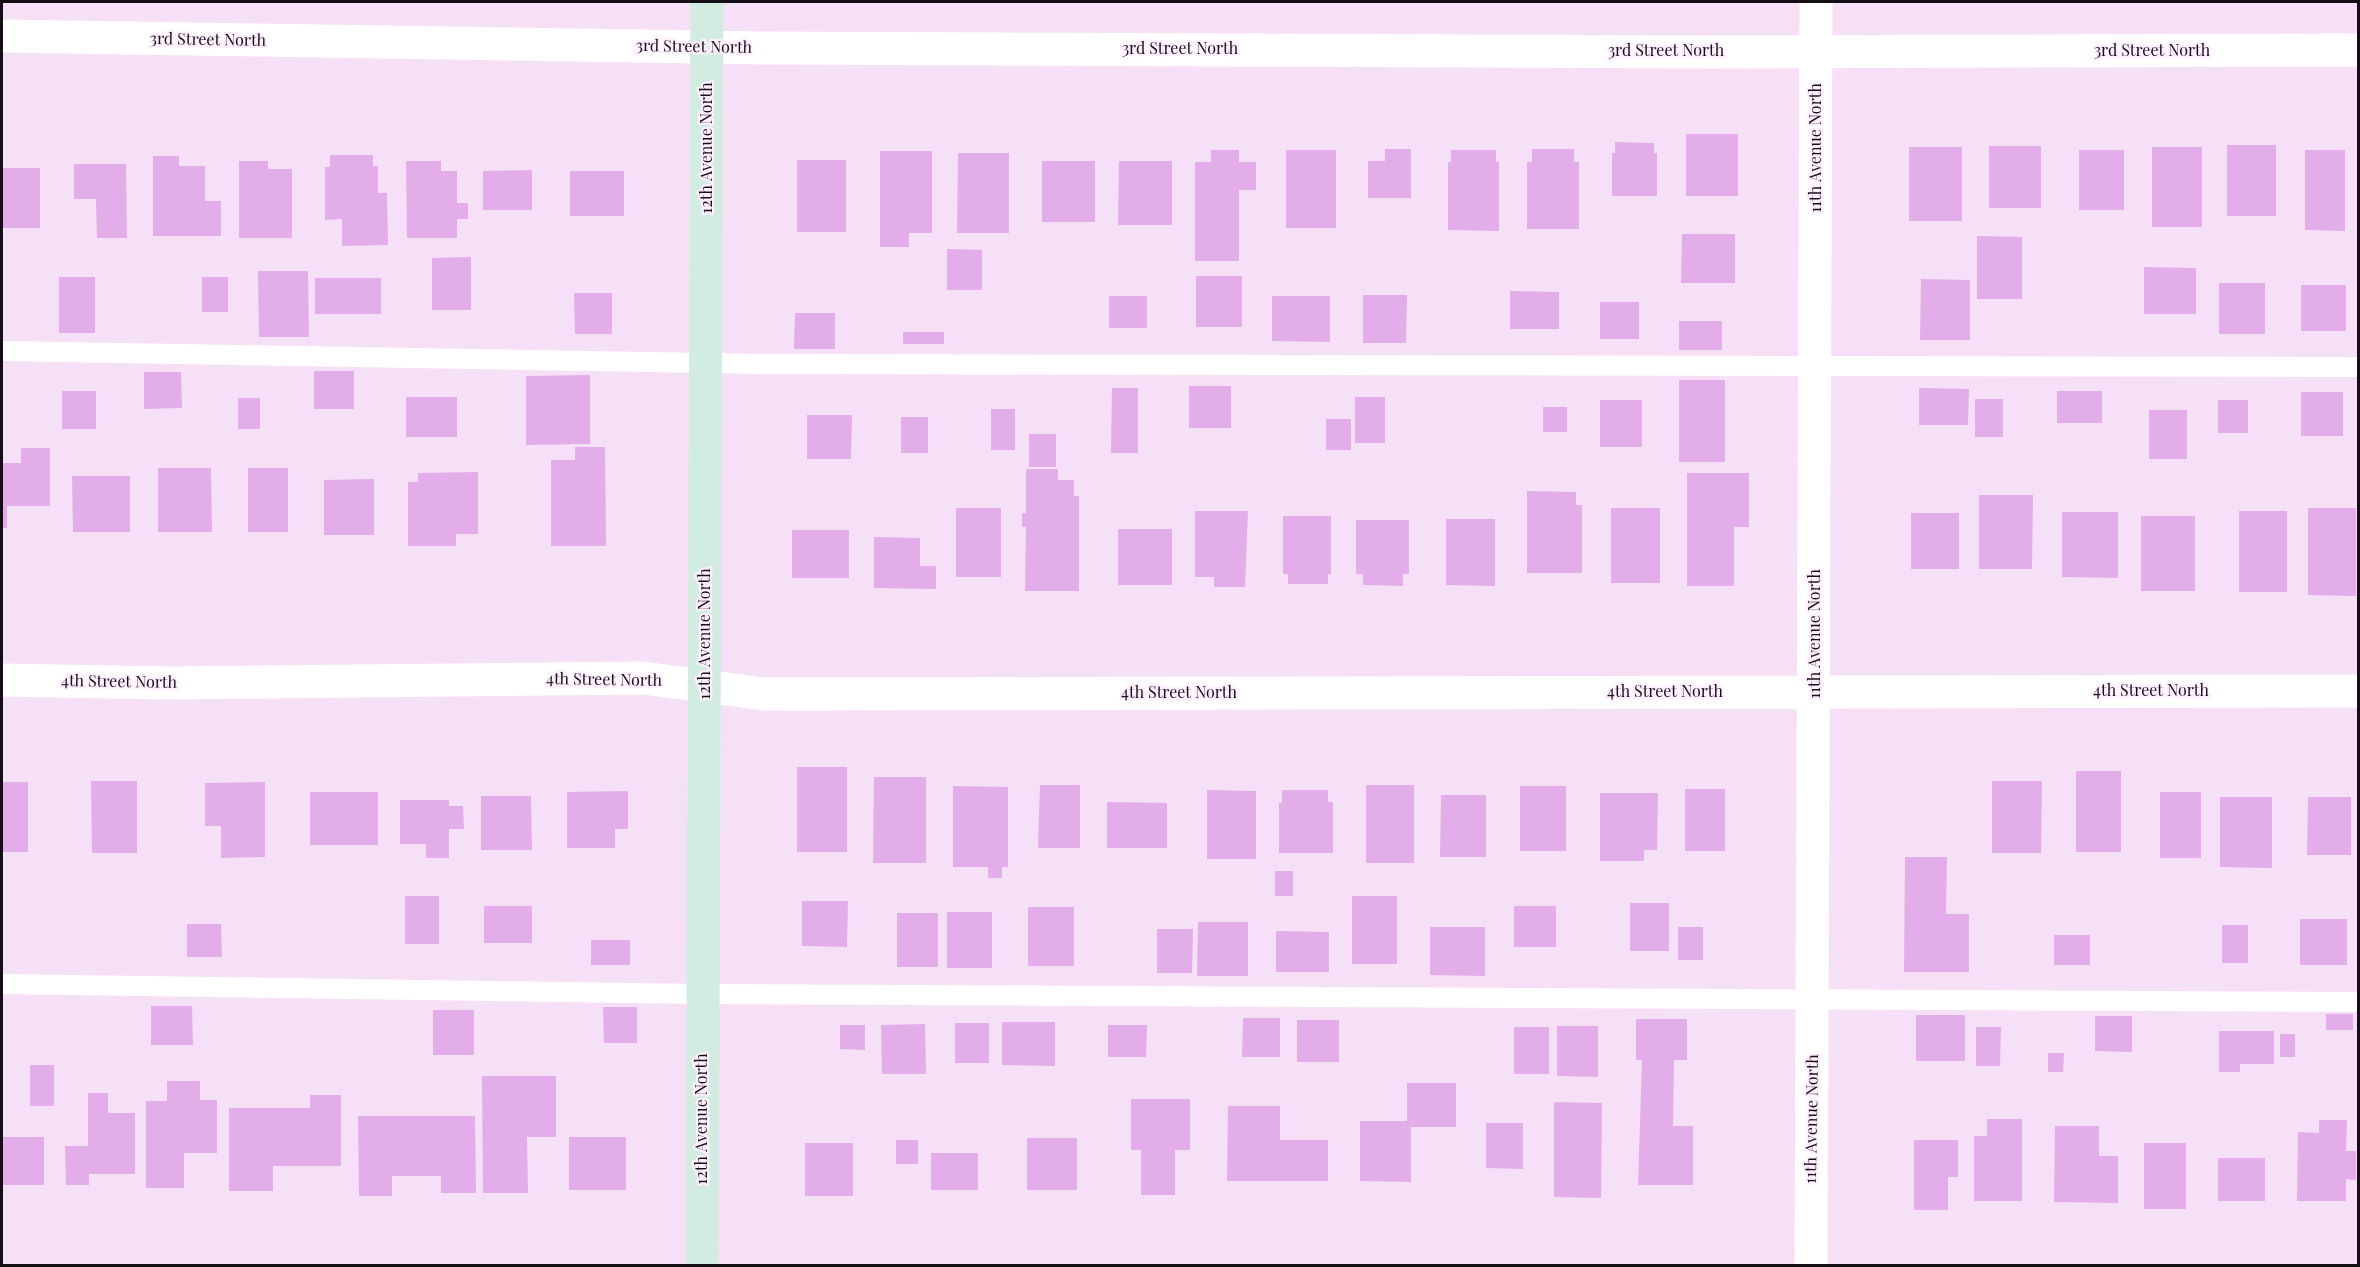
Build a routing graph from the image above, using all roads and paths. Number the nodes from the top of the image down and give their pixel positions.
1 (707, 2) edge
2 (1816, 2) edge
3 (2, 36) edge
4 (707, 47) junction
5 (2358, 50) edge
6 (1816, 51) junction
7 (2, 351) edge
8 (707, 363) junction
9 (1815, 365) junction
10 (2358, 367) edge
11 (2, 680) edge
12 (705, 686) junction
13 (2358, 691) edge
14 (1815, 692) junction
15 (2, 984) edge
16 (702, 994) junction
17 (1814, 999) junction
18 (2358, 1002) edge
19 (702, 1266) edge
20 (1811, 1266) edge

1 - 4 main road, 12th Avenue North
2 - 6 street, 11th Avenue North
3 - 4 street, 3rd Street North
4 - 6 street, 3rd Street North
4 - 8 main road, 12th Avenue North
5 - 6 street, 3rd Street North
6 - 9 street, 11th Avenue North
7 - 8 lane
8 - 9 lane
8 - 12 main road, 12th Avenue North
9 - 10 lane
9 - 14 street, 11th Avenue North
11 - 12 street, 4th Street North
12 - 14 street, 4th Street North
12 - 16 main road, 12th Avenue North
13 - 14 street, 4th Street North
14 - 17 street, 11th Avenue North
15 - 16 lane
16 - 17 lane
16 - 19 main road, 12th Avenue North
17 - 18 lane
17 - 20 street, 11th Avenue North

